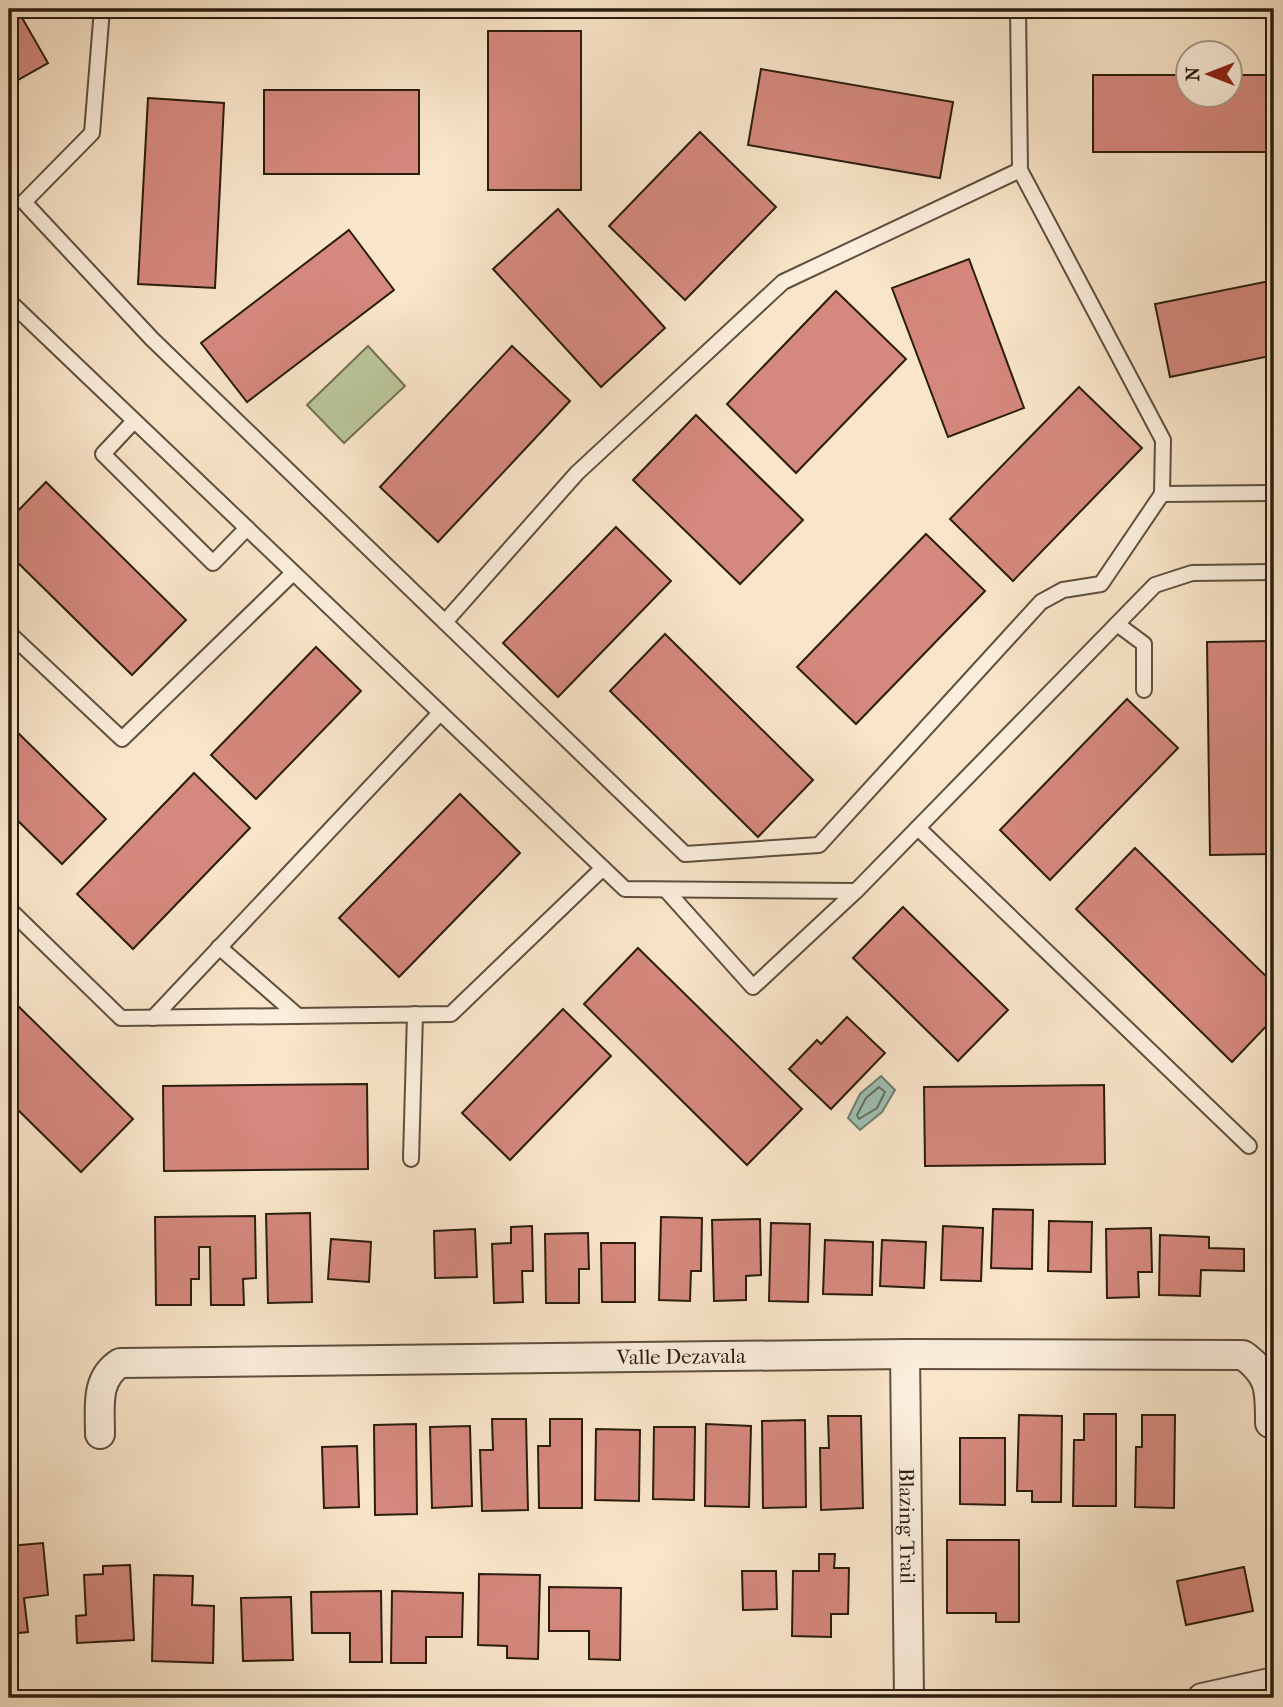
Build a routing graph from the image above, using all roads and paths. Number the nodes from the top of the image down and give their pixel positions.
1 (102, 9) edge
2 (1018, 9) edge
3 (1020, 170) junction
4 (9, 301) edge
5 (134, 421) junction
6 (1274, 493) edge
7 (1161, 494) junction
8 (247, 528) junction
9 (1274, 572) edge
10 (293, 573) junction
11 (445, 622) junction
12 (1117, 624) junction
13 (9, 633) edge
14 (1144, 690) dead end
15 (440, 713) junction
16 (918, 828) junction
17 (603, 868) junction
18 (666, 890) junction
19 (856, 891) junction
20 (9, 909) edge
21 (219, 947) junction
22 (415, 1014) junction
23 (298, 1016) junction
24 (153, 1018) junction
25 (1250, 1146) dead end
26 (411, 1159) dead end
27 (905, 1354) junction
28 (1270, 1423) dead end
29 (100, 1434) dead end
30 (1274, 1682) edge
31 (909, 1698) edge
32 (1202, 1698) edge

1 - 11 lane
2 - 3 lane
3 - 7 lane
3 - 11 lane
4 - 5 lane
5 - 8 lane
5 - 8 lane
6 - 7 lane
7 - 11 lane
8 - 10 lane
9 - 12 lane
10 - 13 lane
10 - 15 lane
12 - 14 lane
12 - 16 lane
15 - 17 lane
15 - 21 lane
16 - 19 lane
16 - 25 lane
17 - 18 lane
17 - 22 lane
18 - 19 lane
18 - 19 lane
20 - 24 lane
21 - 23 lane
21 - 24 lane
22 - 23 lane
22 - 26 lane
23 - 24 lane
27 - 28 street, Valle Dezavala
27 - 29 street, Valle Dezavala
27 - 31 street, Blazing Trail
30 - 32 street

